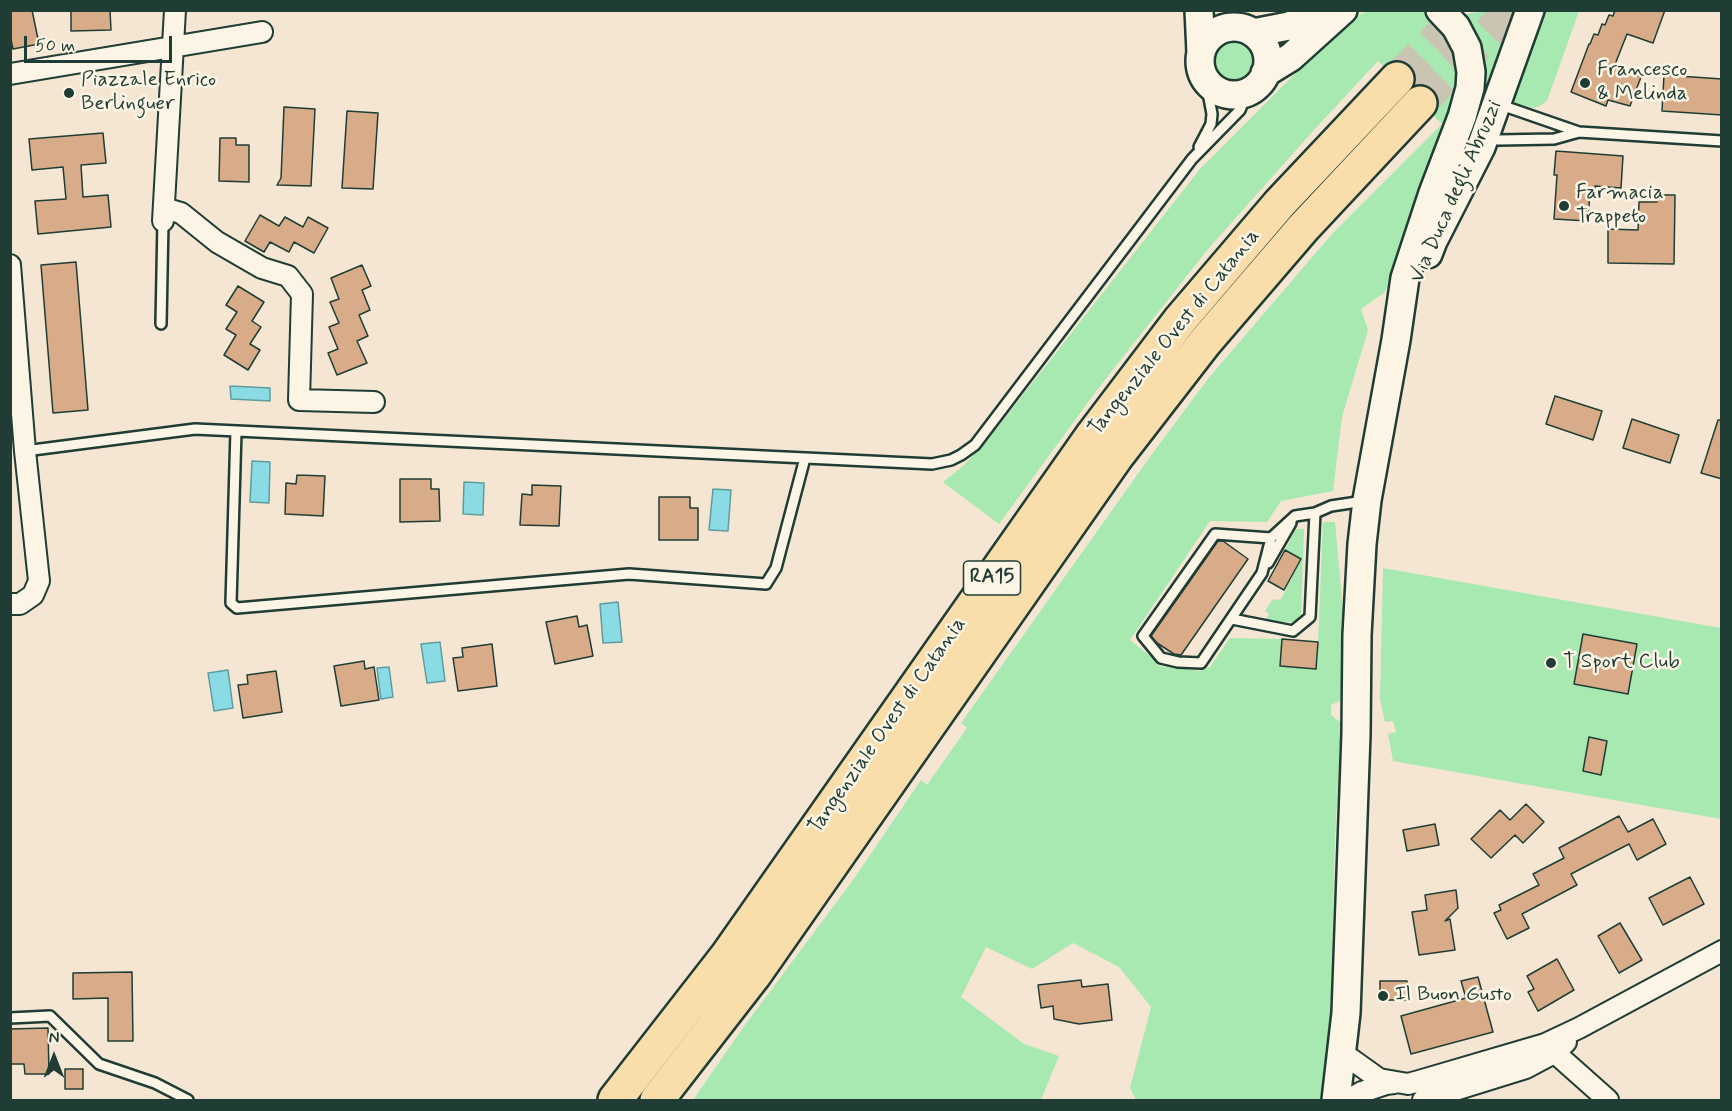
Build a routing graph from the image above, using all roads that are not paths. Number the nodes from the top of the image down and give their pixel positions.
1 (174, 10) edge
2 (1199, 10) edge
3 (1325, 10) edge
4 (1343, 10) edge
5 (1440, 10) edge
6 (1530, 10) edge
7 (1236, 24) edge
8 (262, 32) dead end
9 (173, 47) junction
10 (1203, 65) junction
11 (10, 74) edge
12 (1397, 79) tunnel mouth
13 (1257, 82) junction
14 (1419, 103) tunnel mouth
15 (1497, 103) junction
16 (1475, 129) junction
17 (1579, 132) junction
18 (1722, 141) edge
19 (1192, 159) junction
20 (164, 215) junction
21 (10, 265) edge
22 (160, 324) dead end
23 (374, 402) dead end
24 (236, 431) junction
25 (25, 452) junction
26 (805, 458) junction
27 (1367, 500) junction
28 (1315, 513) junction
29 (1295, 516) junction
30 (1271, 538) junction
31 (1262, 573) junction
32 (10, 604) edge
33 (1232, 619) junction
34 (1722, 951) edge
35 (1346, 1013) junction
36 (10, 1018) edge
37 (1551, 1048) junction
38 (1351, 1059) junction
39 (1397, 1083) junction
40 (1345, 1097) edge
41 (188, 1101) edge
42 (615, 1101) edge
43 (657, 1101) edge
44 (1423, 1101) edge
45 (1608, 1101) edge

1 - 9 street
2 - 10 main road
3 - 7 main road
4 - 13 main road
5 - 16 main road
6 - 15 main road, Via Duca degli Abruzzi
7 - 10 main road
7 - 13 main road
8 - 9 street
9 - 11 street
9 - 20 street
10 - 13 main road
10 - 19 lane
12 - 42 highway, Tangenziale Ovest di Catania / RA15
13 - 19 lane
14 - 43 highway, Tangenziale Ovest di Catania / RA15
15 - 16 main road, Via Duca degli Abruzzi
15 - 17 lane
16 - 17 lane
16 - 27 main road, Via Duca degli Abruzzi
17 - 18 lane
19 - 26 lane
20 - 22 lane
20 - 23 street
21 - 25 street
24 - 25 lane
24 - 26 lane
24 - 26 lane
25 - 32 street
27 - 28 lane
27 - 35 main road, Via Duca degli Abruzzi
28 - 29 lane
28 - 33 lane
29 - 30 lane
29 - 31 lane
30 - 31 lane
30 - 33 lane
31 - 33 lane
34 - 37 street
35 - 38 main road
35 - 40 main road
36 - 41 lane
37 - 39 street
37 - 44 street
37 - 45 street
38 - 39 street
38 - 40 main road
39 - 40 street

